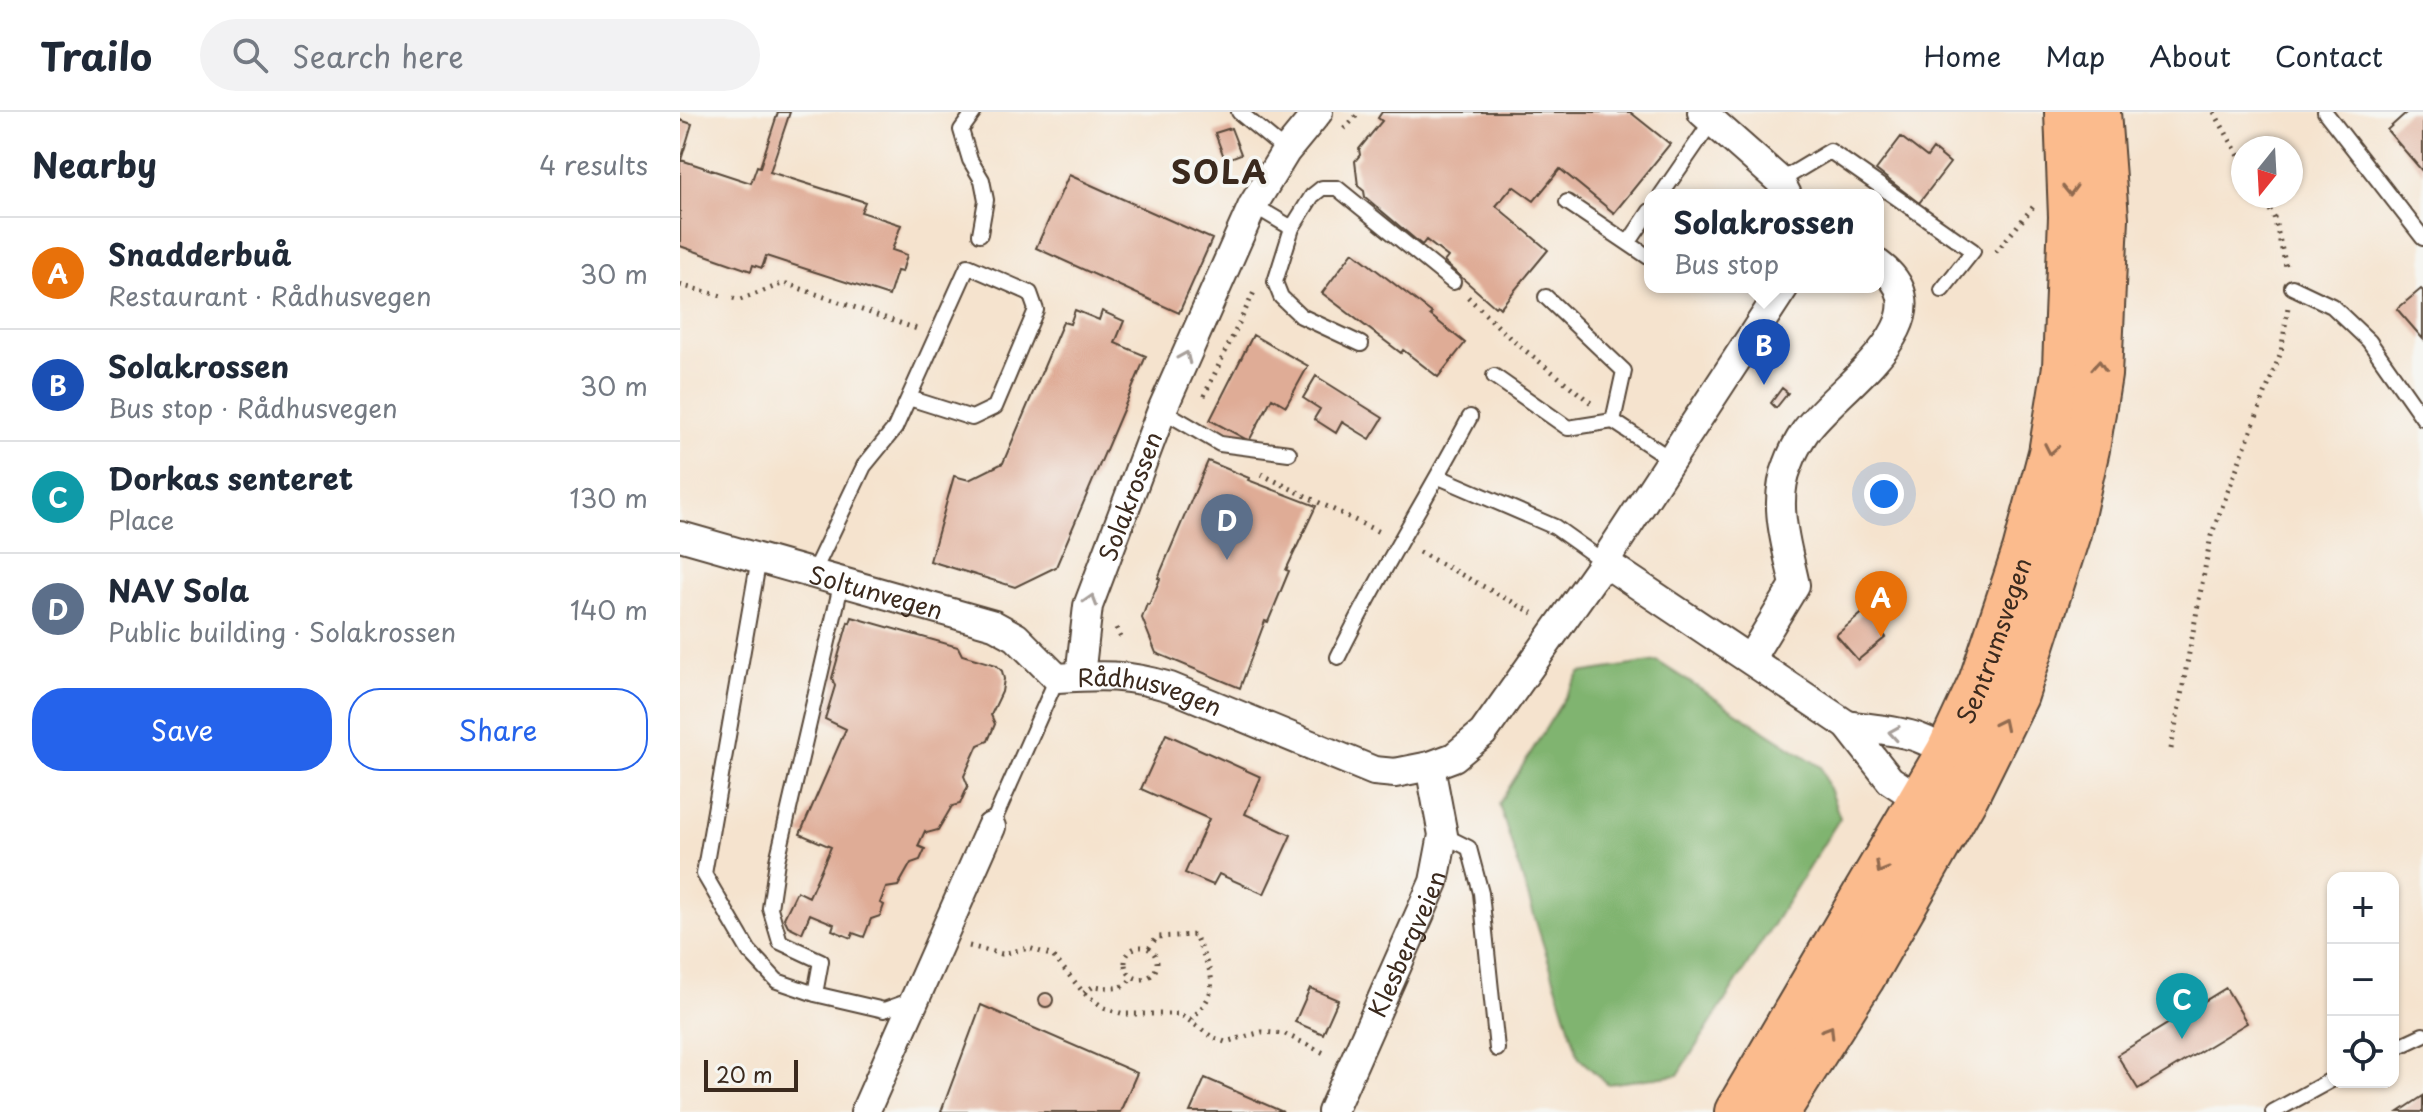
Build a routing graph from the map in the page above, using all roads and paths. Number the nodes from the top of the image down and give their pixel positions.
1 (974, 112) edge
2 (1239, 112) edge
3 (1318, 112) edge
4 (1360, 112) edge
5 (2067, 112) edge
6 (2098, 112) edge
7 (2214, 112) edge
8 (2325, 112) edge
9 (1707, 116) edge
10 (1339, 135) dead end
11 (2231, 142) edge
12 (1286, 151) junction
13 (1784, 188) edge
14 (1664, 189) edge
15 (2041, 197) dead end
16 (1567, 202) dead end
17 (1253, 205) junction
18 (2269, 208) edge
19 (2041, 212) dead end
20 (1644, 220) edge
21 (1292, 228) junction
22 (980, 234) dead end
23 (2423, 238) edge
24 (1629, 242) junction
25 (1644, 253) edge
26 (1884, 269) edge
27 (1260, 278) dead end
28 (1453, 282) joint
29 (680, 285) edge
30 (2292, 287) junction
31 (1942, 290) dead end
32 (1780, 293) edge
33 (722, 296) dead end
34 (1546, 297) dead end
35 (733, 298) dead end
36 (936, 338) junction
37 (1361, 344) dead end
38 (1494, 376) dead end
39 (909, 398) junction
40 (1162, 410) junction
41 (1470, 417) dead end
42 (2423, 418) edge
43 (1613, 421) junction
44 (1189, 426) junction
45 (1289, 453) dead end
46 (1672, 460) junction
47 (1439, 477) junction
48 (680, 536) edge
49 (759, 558) junction
50 (1604, 562) junction
51 (813, 573) junction
52 (842, 581) junction
53 (1109, 614) dead end
54 (1123, 642) dead end
55 (1338, 657) dead end
56 (1750, 659) junction
57 (1069, 677) junction
58 (1847, 725) junction
59 (2171, 749) dead end
60 (1948, 753) junction
61 (1430, 766) junction
62 (1967, 794) junction
63 (1920, 800) junction
64 (991, 827) joint
65 (1443, 835) junction
66 (941, 939) junction
67 (1149, 948) junction
68 (1132, 977) junction
69 (1084, 993) junction
70 (815, 994) junction
71 (914, 1000) junction
72 (1191, 1019) junction
73 (2423, 1035) edge
74 (2399, 1046) edge
75 (1497, 1049) dead end
76 (1331, 1056) dead end
77 (2327, 1082) edge
78 (865, 1112) edge
79 (1332, 1112) edge
80 (1737, 1112) edge
81 (1777, 1112) edge
82 (2273, 1112) edge

1 - 22 lane
2 - 12 lane
3 - 12 street, Solakrossen
4 - 10 path
5 -> 60 main road, Sentrumsvegen
62 -> 6 main road, Sentrumsvegen
7 - 11 path
8 - 23 lane
9 - 13 street
9 - 14 lane
12 - 17 street, Solakrossen
13 - 31 lane
15 - 19 path
16 - 24 lane
17 - 21 lane
40 -> 17 street, Solakrossen
18 - 30 path
20 - 24 lane
21 - 28 lane
21 - 37 lane
24 - 25 lane
26 - 56 street
27 - 44 path
28 - 43 path
29 - 33 path
30 - 42 lane
30 - 59 path
32 - 46 street, Rådhusvegen
34 - 43 lane
35 - 36 path
36 - 39 lane
36 - 39 lane
38 - 43 lane
39 - 51 lane
40 - 44 lane
57 -> 40 street, Solakrossen
41 - 47 lane
43 - 46 lane
44 - 45 lane
46 - 50 street, Rådhusvegen
47 - 50 lane
47 - 55 lane
48 - 49 street, Soltunvegen
49 - 51 street, Soltunvegen
49 - 70 lane
50 - 56 street
50 - 61 street, Rådhusvegen
51 - 52 street, Soltunvegen
52 - 57 street, Soltunvegen
52 - 70 lane
53 - 54 path
56 - 58 street
57 - 61 street, Rådhusvegen
57 - 64 lane, Rådhusvegen
60 -> 58 street
58 - 63 street
60 - 62 street
60 - 63 main road, Sentrumsvegen
61 - 65 street, Klesbergveien
62 - 63 street
81 -> 62 main road, Sentrumsvegen
63 -> 80 main road, Sentrumsvegen
64 - 66 street, Rådhusvegen
65 - 75 lane
65 - 79 street, Klesbergveien
66 - 69 path
66 - 71 street, Rådhusvegen
67 - 68 path
67 - 68 path
67 - 72 path
68 - 69 path
69 - 72 path
70 - 71 lane
71 - 78 street, Rådhusvegen
72 - 76 path
73 - 74 lane
77 - 82 lane

